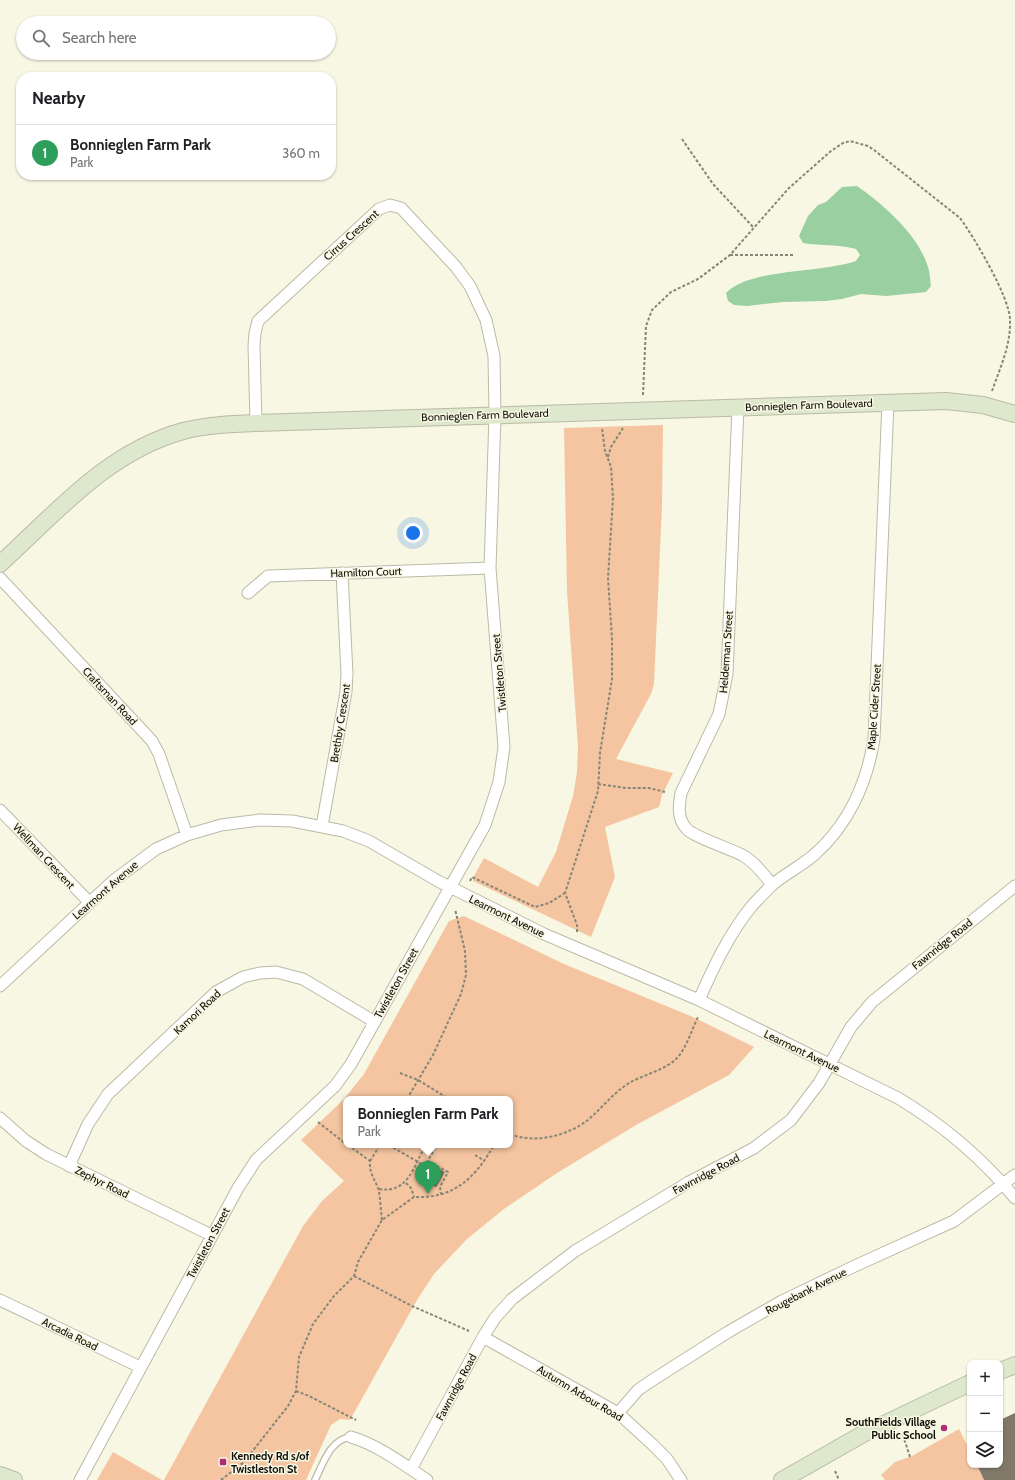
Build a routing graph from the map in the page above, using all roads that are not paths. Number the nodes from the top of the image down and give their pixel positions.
1 (888, 402) junction
2 (738, 407) junction
3 (1015, 414) edge
4 (495, 416) junction
5 (256, 423) junction
6 (0, 564) edge
7 (490, 568) junction
8 (342, 573) junction
9 (0, 578) edge
10 (248, 593) dead end
11 (0, 810) edge
12 (322, 826) junction
13 (187, 835) junction
14 (772, 885) junction
15 (1015, 886) edge
16 (450, 887) junction
17 (88, 902) junction
18 (0, 986) edge
19 (699, 1000) junction
20 (375, 1022) junction
21 (831, 1065) junction
22 (0, 1118) edge
23 (69, 1166) junction
24 (1015, 1175) edge
25 (1003, 1185) junction
26 (1015, 1198) edge
27 (211, 1235) junction
28 (0, 1300) edge
29 (482, 1337) junction
30 (1015, 1365) edge
31 (140, 1367) junction
32 (1003, 1370) edge
33 (967, 1384) edge
34 (618, 1413) junction
35 (351, 1437) joint
36 (411, 1469) junction
37 (0, 1475) edge
38 (14, 1480) edge
39 (80, 1480) edge
40 (315, 1480) edge
41 (427, 1480) edge
42 (681, 1480) edge
43 (782, 1480) edge

1 - 2 street, Bonnieglen Farm Boulevard
1 - 3 street, Bonnieglen Farm Boulevard
1 - 14 street, Maple Cider Street
2 - 4 street, Bonnieglen Farm Boulevard
2 - 14 street, Helderman Street
4 - 5 street, Bonnieglen Farm Boulevard
4 - 5 street, Cirrus Crescent
4 - 7 street, Twistleton Street
5 - 6 street, Bonnieglen Farm Boulevard
7 - 8 street, Hamilton Court
7 - 16 street, Twistleton Street
8 - 10 street, Hamilton Court
8 - 12 street, Brethby Crescent
9 - 13 street, Craftsman Road
11 - 17 street, Wellman Crescent
12 - 13 street, Learmont Avenue
12 - 16 street, Learmont Avenue
13 - 17 street, Learmont Avenue
14 - 19 street, Maple Cider Street
15 - 21 street, Fawnridge Road
16 - 19 street, Learmont Avenue
16 - 20 street, Twistleton Street
17 - 18 street, Learmont Avenue
19 - 21 street, Learmont Avenue
20 - 23 street, Kamori Road
20 - 27 street, Twistleton Street
21 - 25 street, Learmont Avenue
21 - 29 street, Fawnridge Road
22 - 23 street, Zephyr Road
23 - 27 street, Zephyr Road
24 - 25 street, Rougebank Avenue
25 - 26 street, Learmont Avenue
25 - 34 street, Rougebank Avenue
27 - 31 street, Twistleton Street
28 - 31 street, Arcadia Road
29 - 34 street, Autumn Arbour Road
29 - 36 street, Fawnridge Road
30 - 32 street
31 - 39 street, Twistleton Street
33 - 43 street
34 - 42 street, Autumn Arbour Road
35 - 36 street
35 - 40 lane
36 - 41 street
37 - 38 street

